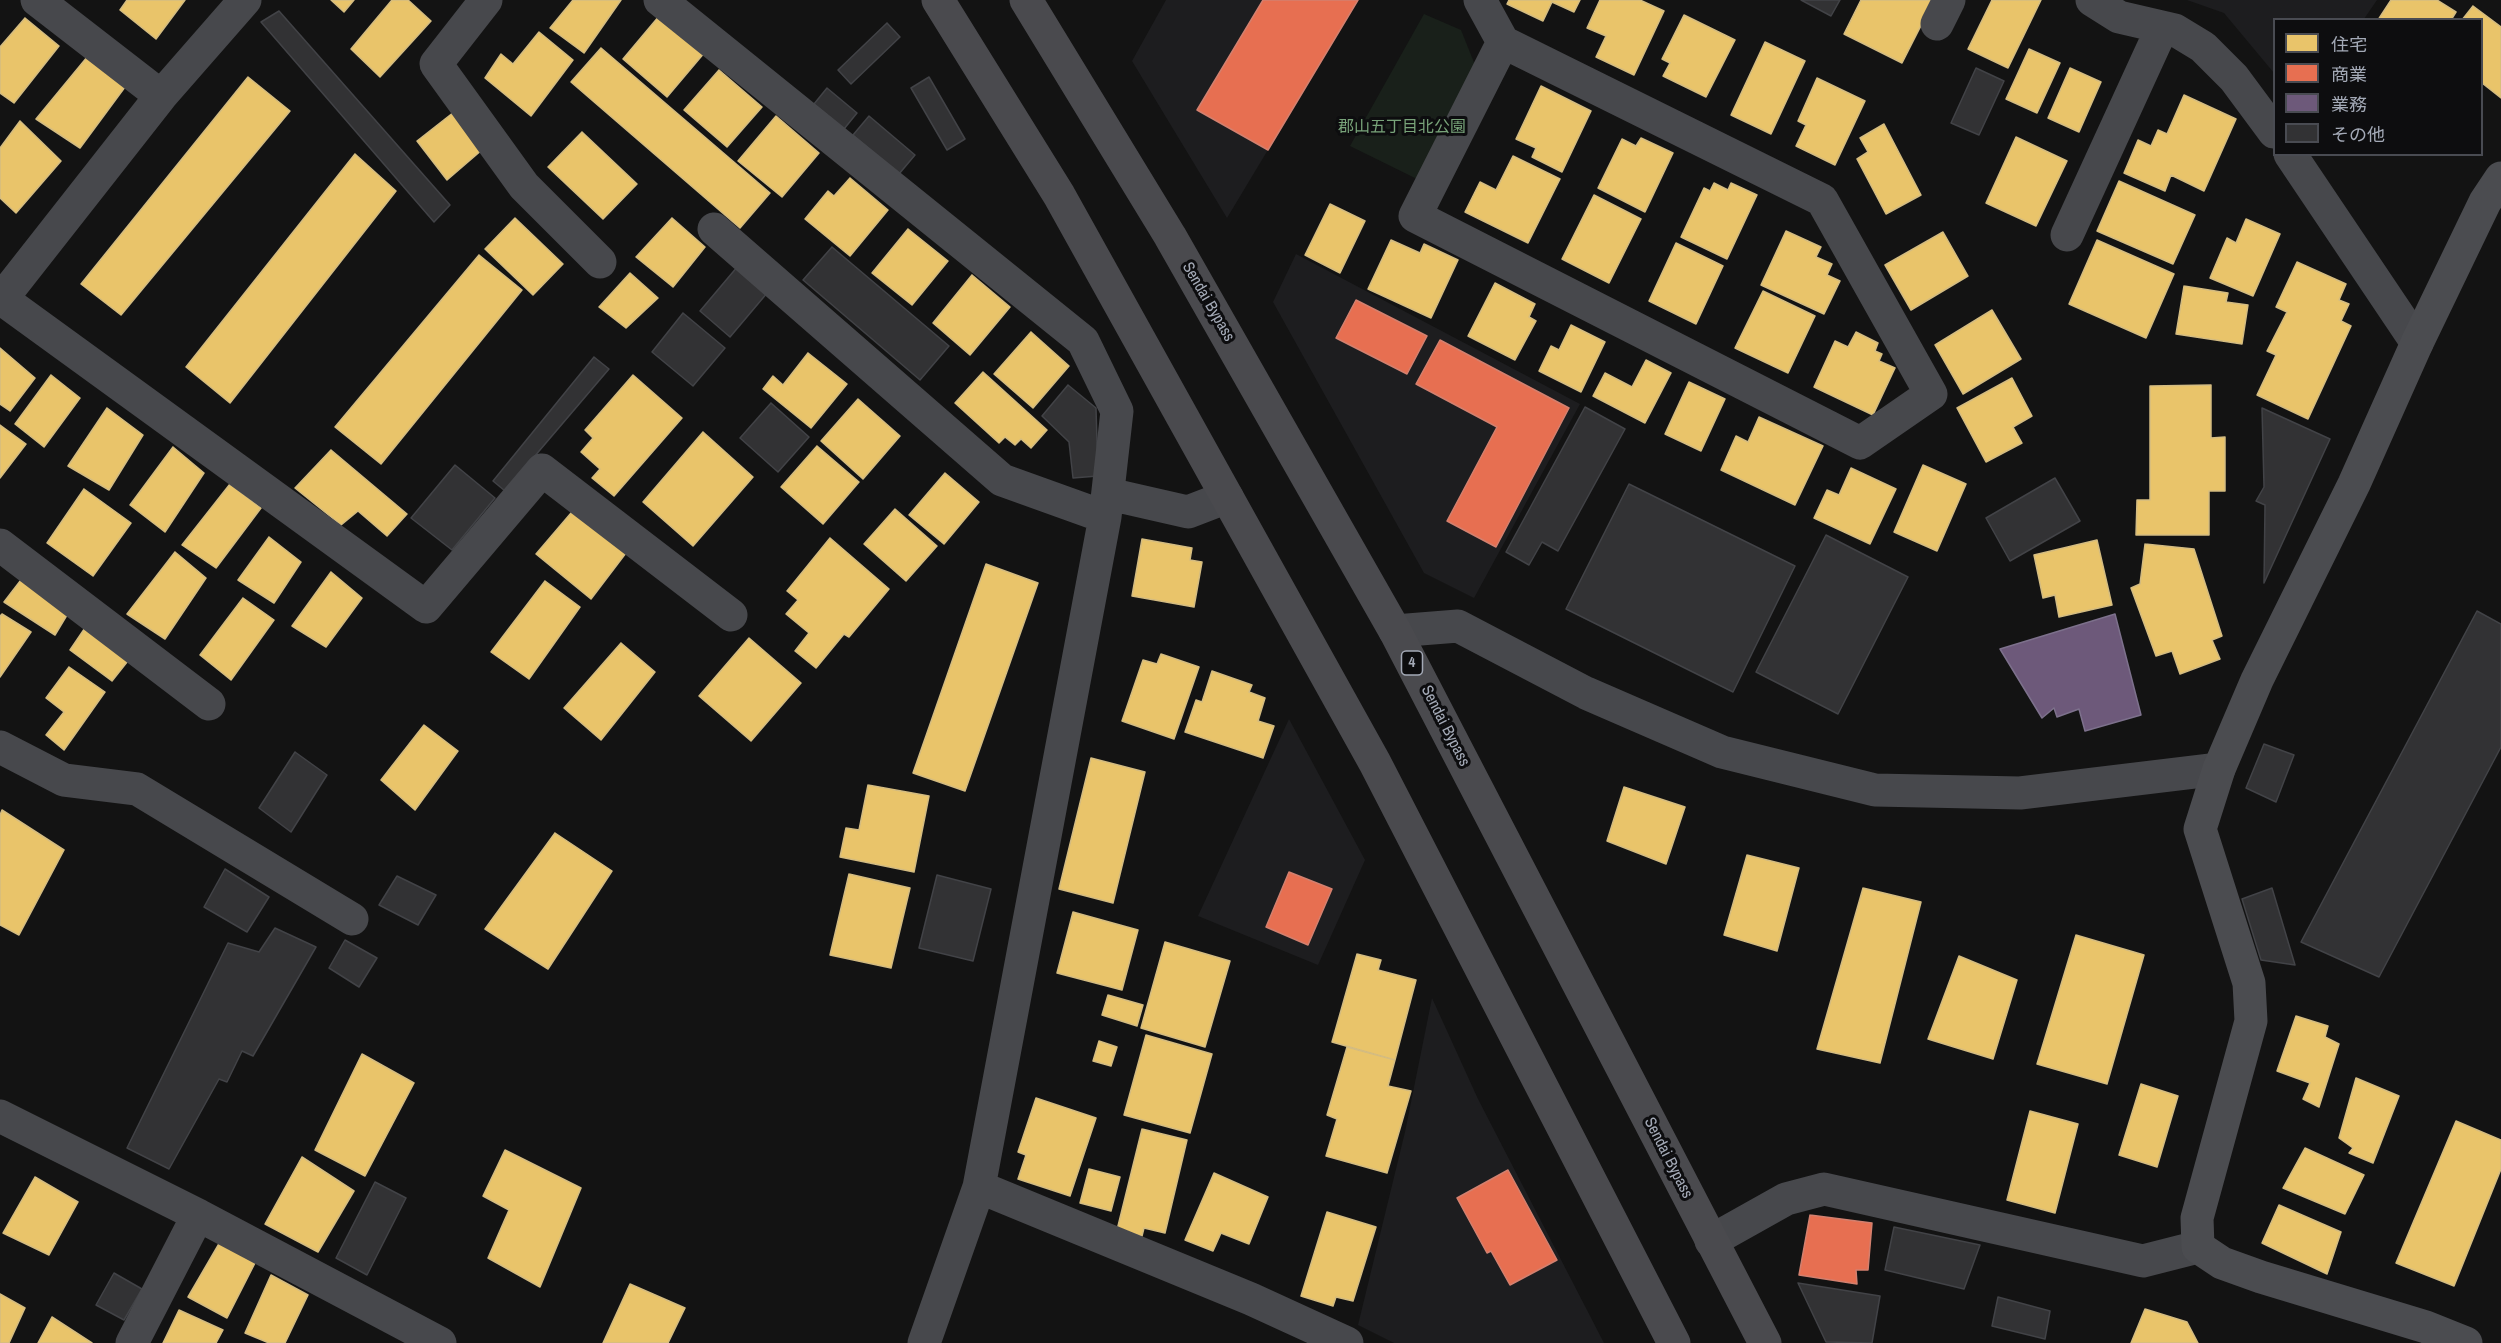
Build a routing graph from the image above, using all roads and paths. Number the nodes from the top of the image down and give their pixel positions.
1 (37, 0) edge
2 (486, 0) edge
3 (660, 0) edge
4 (938, 0) edge
5 (1026, 0) edge
6 (1480, 0) edge
7 (2092, 0) edge
8 (242, 1) edge
9 (2162, 28) junction
10 (1503, 42) junction
11 (161, 96) junction
12 (2273, 131) edge
13 (2291, 156) edge
14 (2501, 178) edge
15 (714, 229) dead end
16 (2067, 235) dead end
17 (600, 262) dead end
18 (1, 300) edge
19 (2418, 343) junction
20 (1227, 497) junction
21 (1107, 505) junction
22 (0, 545) edge
23 (731, 615) dead end
24 (1395, 631) junction
25 (209, 704) dead end
26 (0, 747) edge
27 (2219, 769) junction
28 (352, 919) dead end
29 (0, 1116) edge
30 (979, 1187) junction
31 (198, 1215) junction
32 (1711, 1241) junction
33 (2198, 1247) junction
34 (132, 1343) edge
35 (440, 1343) edge
36 (924, 1343) edge
37 (1347, 1343) edge
38 (1674, 1343) edge
39 (1765, 1343) edge
40 (2466, 1343) edge

1 - 11 street
2 - 17 street
3 - 21 street
4 - 20 highway
5 - 24 highway, Sendai Bypass / 4
6 - 10 street
7 - 9 street
8 - 11 street
9 - 12 street
9 - 16 street
10 - 10 street
11 - 18 street
13 - 19 street
14 - 19 street
15 - 21 street
18 - 23 street
19 - 27 street
20 - 21 street
20 - 38 highway
21 - 30 street
22 - 25 street
24 - 27 street
24 - 32 highway, Sendai Bypass / 4
26 - 28 street
27 - 33 street
29 - 31 street
30 - 36 street
30 - 37 street
31 - 34 street
31 - 35 street
32 - 33 street
32 - 39 highway, Sendai Bypass / 4
33 - 40 street

